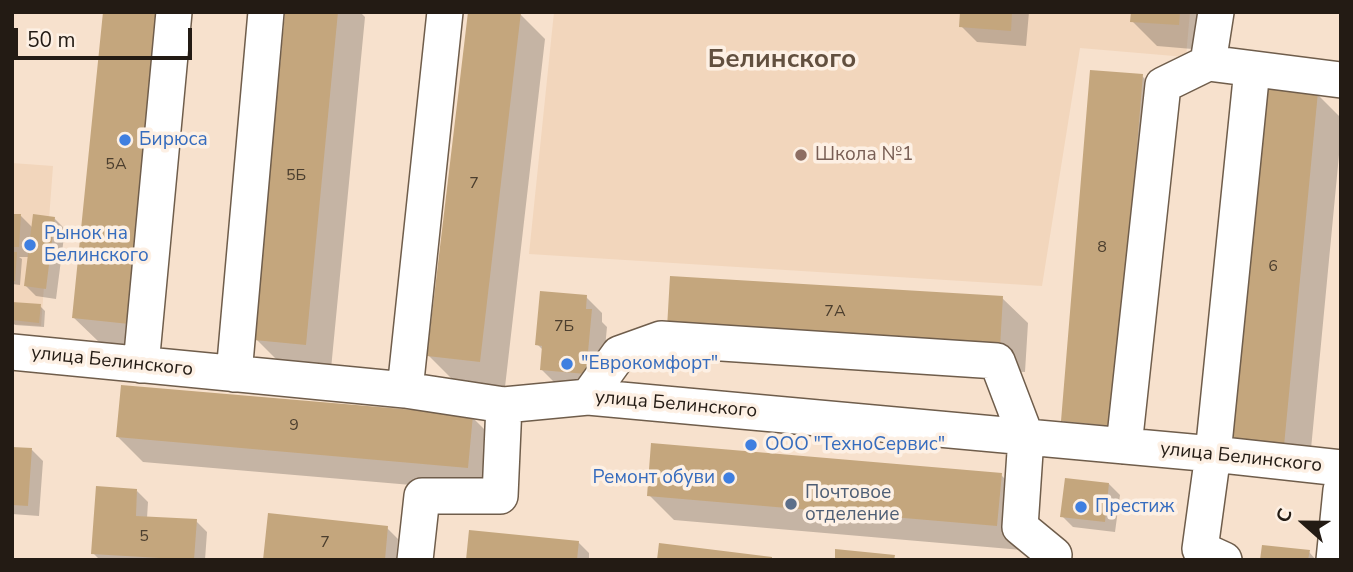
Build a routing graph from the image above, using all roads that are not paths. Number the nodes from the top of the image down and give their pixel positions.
1 (174, 12) edge
2 (266, 12) edge
3 (445, 12) edge
4 (1216, 12) edge
5 (1208, 62) junction
6 (1252, 69) junction
7 (1341, 80) edge
8 (12, 352) edge
9 (141, 365) junction
10 (234, 374) junction
11 (405, 390) junction
12 (588, 397) junction
13 (504, 405) junction
14 (1026, 437) junction
15 (1124, 446) junction
16 (1213, 454) junction
17 (1341, 468) edge
18 (1341, 490) edge
19 (1054, 555) dead end
20 (415, 560) edge
21 (1224, 560) edge
22 (1335, 560) edge

1 - 9 street
2 - 10 street
3 - 11 street
4 - 5 street
5 - 6 street
5 - 15 street
6 - 7 street
6 - 16 street
8 - 9 street, улица Белинского
9 - 10 street, улица Белинского
10 - 11 street, улица Белинского
11 - 13 street, улица Белинского
12 - 13 street, улица Белинского
12 - 14 street, улица Белинского
12 - 14 street
13 - 20 street
14 - 15 street, улица Белинского
14 - 19 street
15 - 16 street, улица Белинского
16 - 17 street, улица Белинского
16 - 21 street
18 - 22 street

